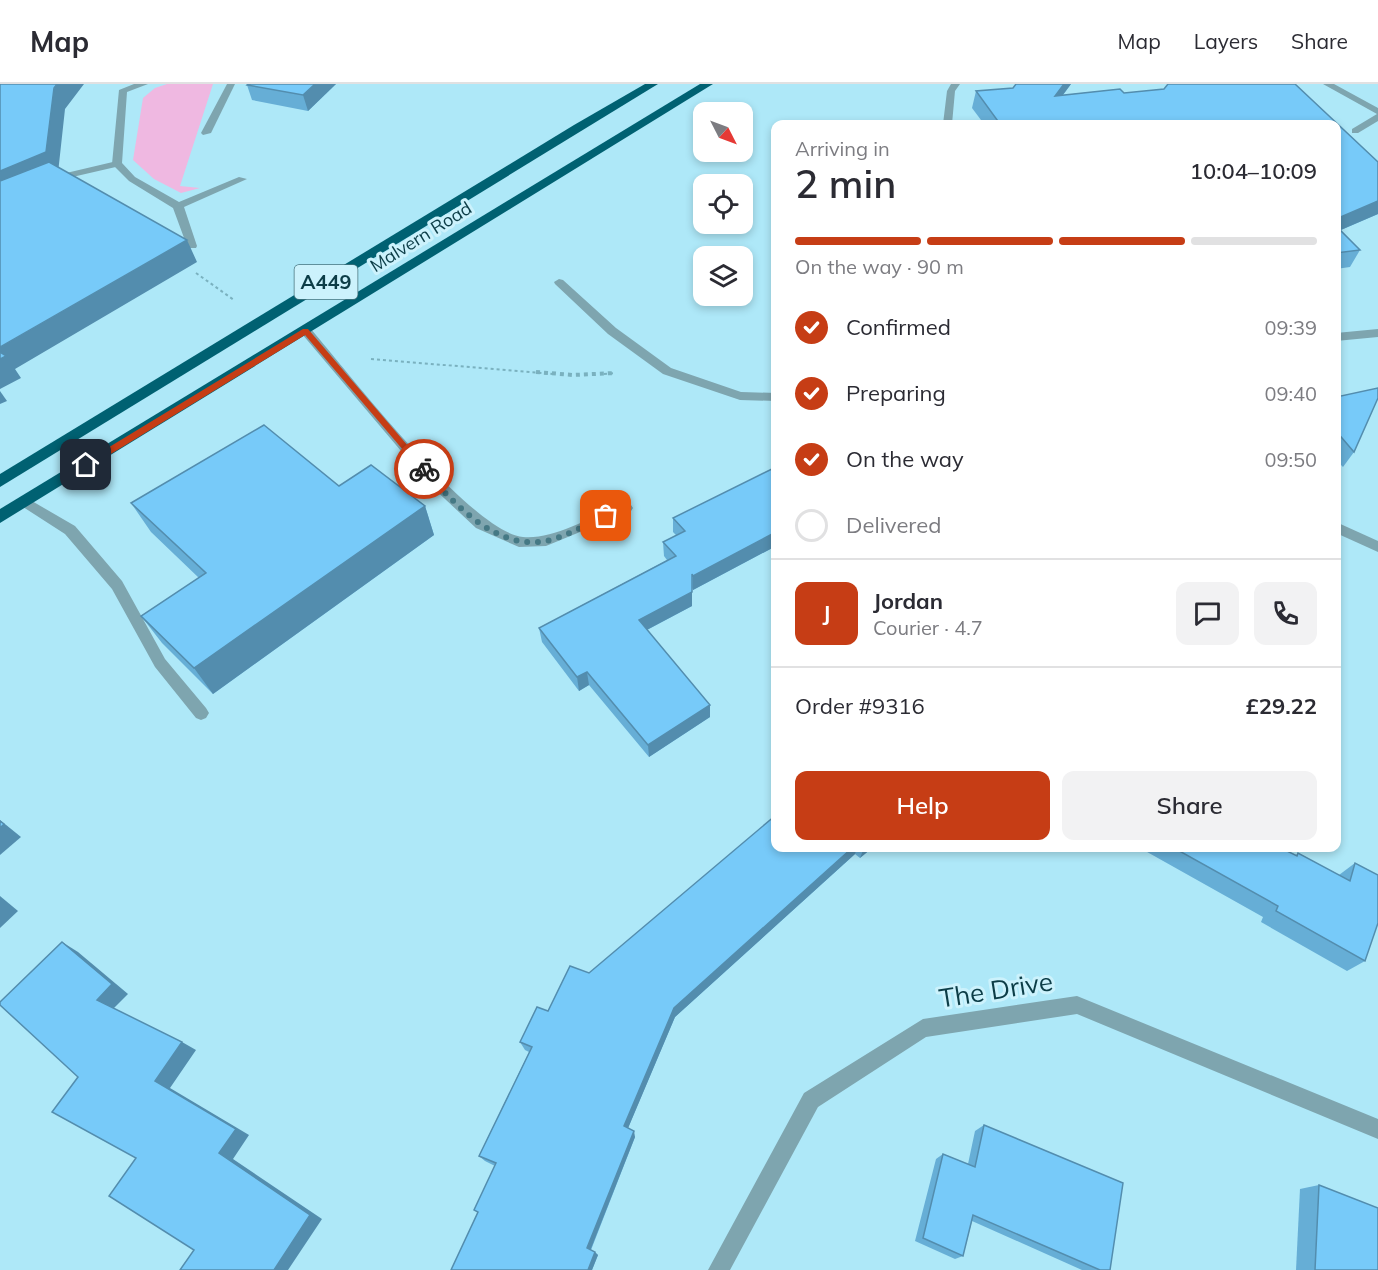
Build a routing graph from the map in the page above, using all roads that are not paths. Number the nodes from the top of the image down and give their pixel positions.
1 (144, 84) edge
2 (231, 84) edge
3 (653, 84) edge
4 (708, 84) edge
5 (956, 84) edge
6 (1327, 84) edge
7 (120, 87) edge
8 (1378, 114) edge
9 (947, 120) edge
10 (1355, 131) dead end
11 (206, 133) dead end
12 (531, 156) junction
13 (117, 164) junction
14 (568, 170) junction
15 (242, 179) dead end
16 (44, 186) edge
17 (178, 206) junction
18 (192, 246) road end
19 (560, 282) dead end
20 (306, 331) junction
21 (1378, 333) edge
22 (1341, 337) edge
23 (771, 397) edge
24 (0, 481) edge
25 (26, 502) junction
26 (626, 508) dead end
27 (0, 517) edge
28 (1341, 529) edge
29 (1378, 547) edge
30 (201, 713) dead end
31 (1378, 1129) edge
32 (719, 1270) edge

1 - 7 street
2 - 11 street
3 - 12 highway, Malvern Road / A449
4 - 14 highway, Malvern Road / A449
5 - 9 street
6 - 8 street
7 - 13 street
8 - 10 street
12 - 14 highway
12 - 24 highway, Malvern Road / A449
13 - 16 street
13 - 17 street
14 - 20 highway, Malvern Road / A449
15 - 17 street
17 - 18 street
19 - 23 street
20 - 25 highway, Malvern Road / A449
20 - 26 street
21 - 22 street
24 - 25 highway
25 - 27 highway, Malvern Road / A449
25 - 30 street
28 - 29 street
31 - 32 street, The Drive

